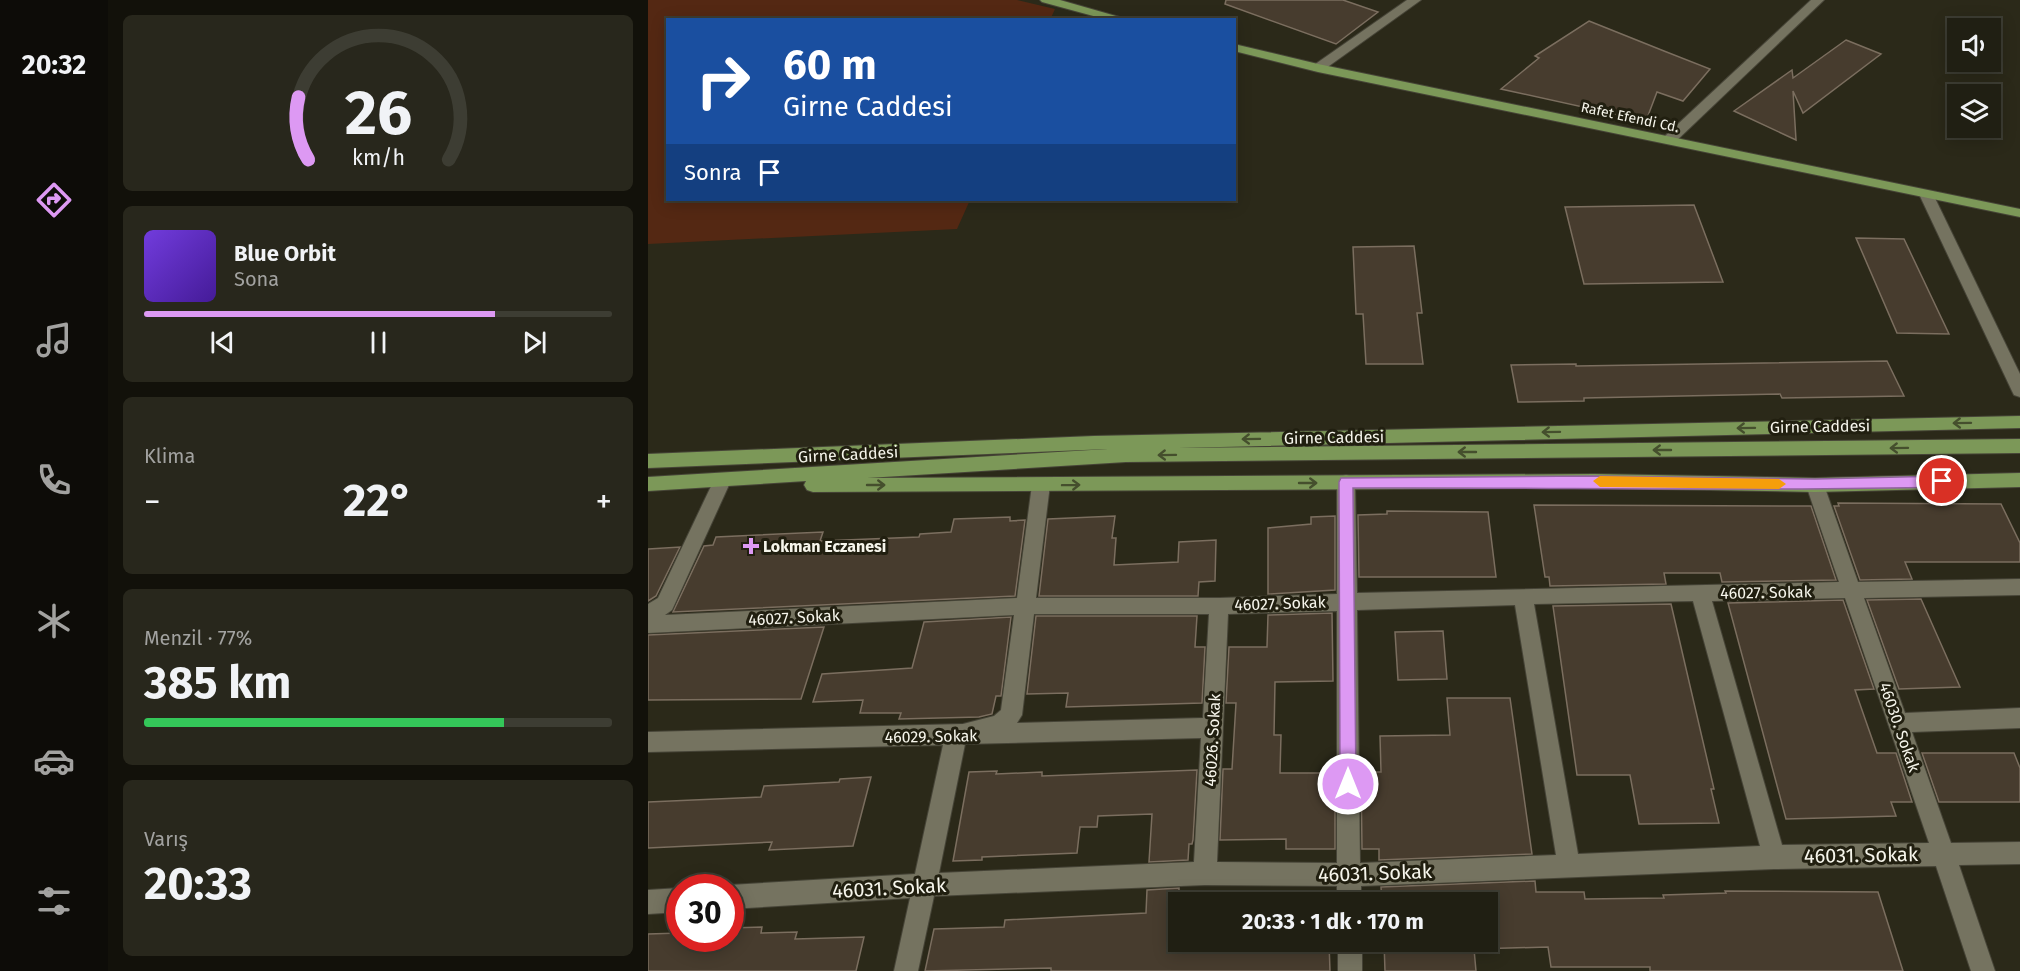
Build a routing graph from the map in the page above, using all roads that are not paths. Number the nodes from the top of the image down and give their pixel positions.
1 (1046, 0) edge
2 (1415, 0) edge
3 (1818, 0) edge
4 (1116, 18) edge
5 (1236, 48) edge
6 (1318, 68) junction
7 (1669, 140) junction
8 (1926, 194) junction
9 (2020, 213) edge
10 (2020, 391) edge
11 (2020, 422) edge
12 (2020, 446) edge
13 (648, 461) edge
14 (2020, 480) edge
15 (1346, 482) junction
16 (649, 484) edge
17 (1815, 484) junction
18 (720, 485) junction
19 (1041, 485) junction
20 (2020, 587) edge
21 (1851, 591) junction
22 (1700, 593) junction
23 (1523, 596) junction
24 (1347, 601) junction
25 (1025, 606) junction
26 (1219, 606) junction
27 (648, 615) edge
28 (648, 624) edge
29 (2020, 718) edge
30 (1899, 723) junction
31 (1213, 728) junction
32 (956, 736) junction
33 (648, 742) edge
34 (2020, 853) edge
35 (1944, 854) junction
36 (1774, 857) junction
37 (1569, 866) junction
38 (1205, 873) junction
39 (1349, 875) junction
40 (924, 885) junction
41 (1349, 892) edge
42 (744, 896) edge
43 (666, 901) edge
44 (648, 902) edge
45 (1350, 952) edge
46 (906, 971) edge
47 (1350, 971) edge
48 (1983, 971) edge

1 - 4 main road
2 - 6 street
3 - 7 street
5 - 6 main road, Rafet Efendi Cd.
6 - 7 main road, Rafet Efendi Cd.
7 - 8 main road, Rafet Efendi Cd.
8 - 9 main road, Rafet Efendi Cd.
8 - 10 street
11 -> 13 main road, Girne Caddesi
12 -> 16 main road, Girne Caddesi
14 - 17 main road, Girne Caddesi
15 - 17 main road, Girne Caddesi
19 -> 15 main road, Girne Caddesi
15 - 24 street
16 - 18 main road, Girne Caddesi
17 - 21 street, 46030. Sokak
18 -> 19 main road, Girne Caddesi
18 - 27 street
19 - 25 street
20 - 21 street, 46027. Sokak
21 - 22 street, 46027. Sokak
21 - 30 street, 46030. Sokak
22 - 23 street, 46027. Sokak
22 - 36 street
23 - 24 street, 46027. Sokak
23 - 37 street
24 - 26 street, 46027. Sokak
24 - 39 street
25 - 26 street, 46027. Sokak
25 - 28 street, 46027. Sokak
25 - 32 street
26 - 31 street, 46026. Sokak
29 - 30 street
30 - 35 street, 46030. Sokak
31 - 32 street, 46029. Sokak
31 - 38 street, 46026. Sokak
32 - 33 street, 46029. Sokak
32 - 40 street
34 - 35 street, 46031. Sokak
35 - 36 street, 46031. Sokak
35 - 48 street, 46030. Sokak
36 - 37 street, 46031. Sokak
37 - 39 street, 46031. Sokak
38 - 39 street, 46031. Sokak
38 - 40 street, 46031. Sokak
39 - 41 street
40 - 42 street, 46031. Sokak
40 - 46 street
43 - 44 street
45 - 47 street

